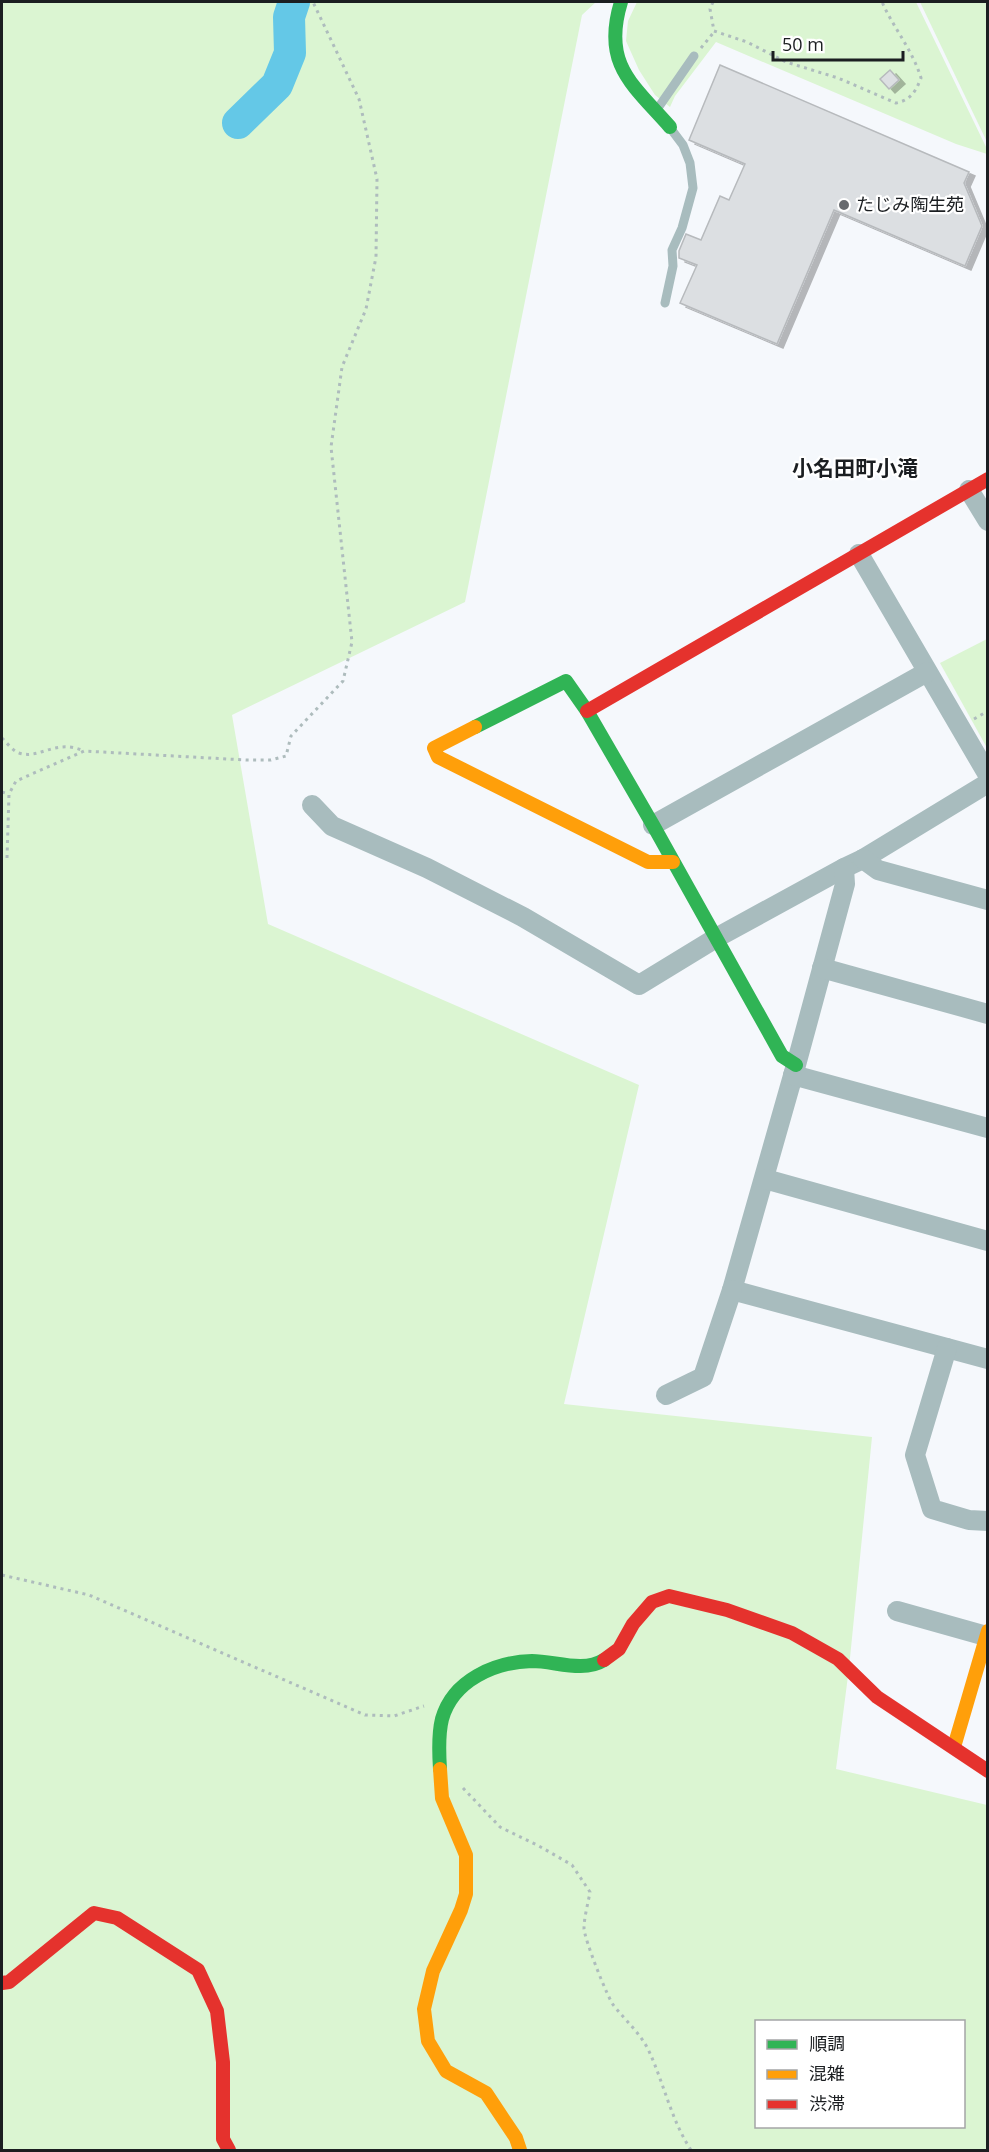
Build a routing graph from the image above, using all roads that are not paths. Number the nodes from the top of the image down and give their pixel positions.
1 (621, 2) edge
2 (694, 56) road end
3 (656, 110) junction
4 (670, 127) joint
5 (664, 303) dead end
6 (987, 479) edge
7 (969, 490) junction
8 (987, 521) edge
9 (859, 554) junction
10 (927, 672) junction
11 (587, 711) junction
12 (987, 775) edge
13 (987, 783) edge
14 (312, 805) dead end
15 (653, 825) junction
16 (863, 859) junction
17 (673, 862) junction
18 (843, 868) junction
19 (987, 900) edge
20 (716, 938) junction
21 (822, 968) junction
22 (987, 1014) edge
23 (795, 1070) junction
24 (987, 1128) edge
25 (765, 1179) junction
26 (987, 1241) edge
27 (732, 1290) junction
28 (947, 1348) junction
29 (987, 1359) edge
30 (666, 1395) dead end
31 (987, 1521) edge
32 (897, 1611) dead end
33 (987, 1633) edge
34 (981, 1686) edge
35 (954, 1748) junction
36 (987, 1771) edge
37 (2, 1983) edge
38 (229, 2151) edge
39 (520, 2151) edge

1 - 3 street
2 - 3 lane
3 - 4 street
4 - 5 lane
6 - 7 street
7 - 8 street
7 - 9 street
9 - 10 street
9 - 11 street
10 - 12 street
10 - 15 street
11 - 15 street
11 - 17 street
13 - 16 street
14 - 20 street
15 - 17 street
16 - 18 street
16 - 19 street
17 - 20 street
18 - 20 street
18 - 21 street
20 - 23 street
21 - 22 street
21 - 23 street
23 - 24 street
23 - 25 street
25 - 26 street
25 - 27 street
27 - 28 street
27 - 30 street
28 - 29 street
28 - 31 street
32 - 33 street
33 - 34 street
34 - 35 street
35 - 36 street
35 - 39 street
37 - 38 street

